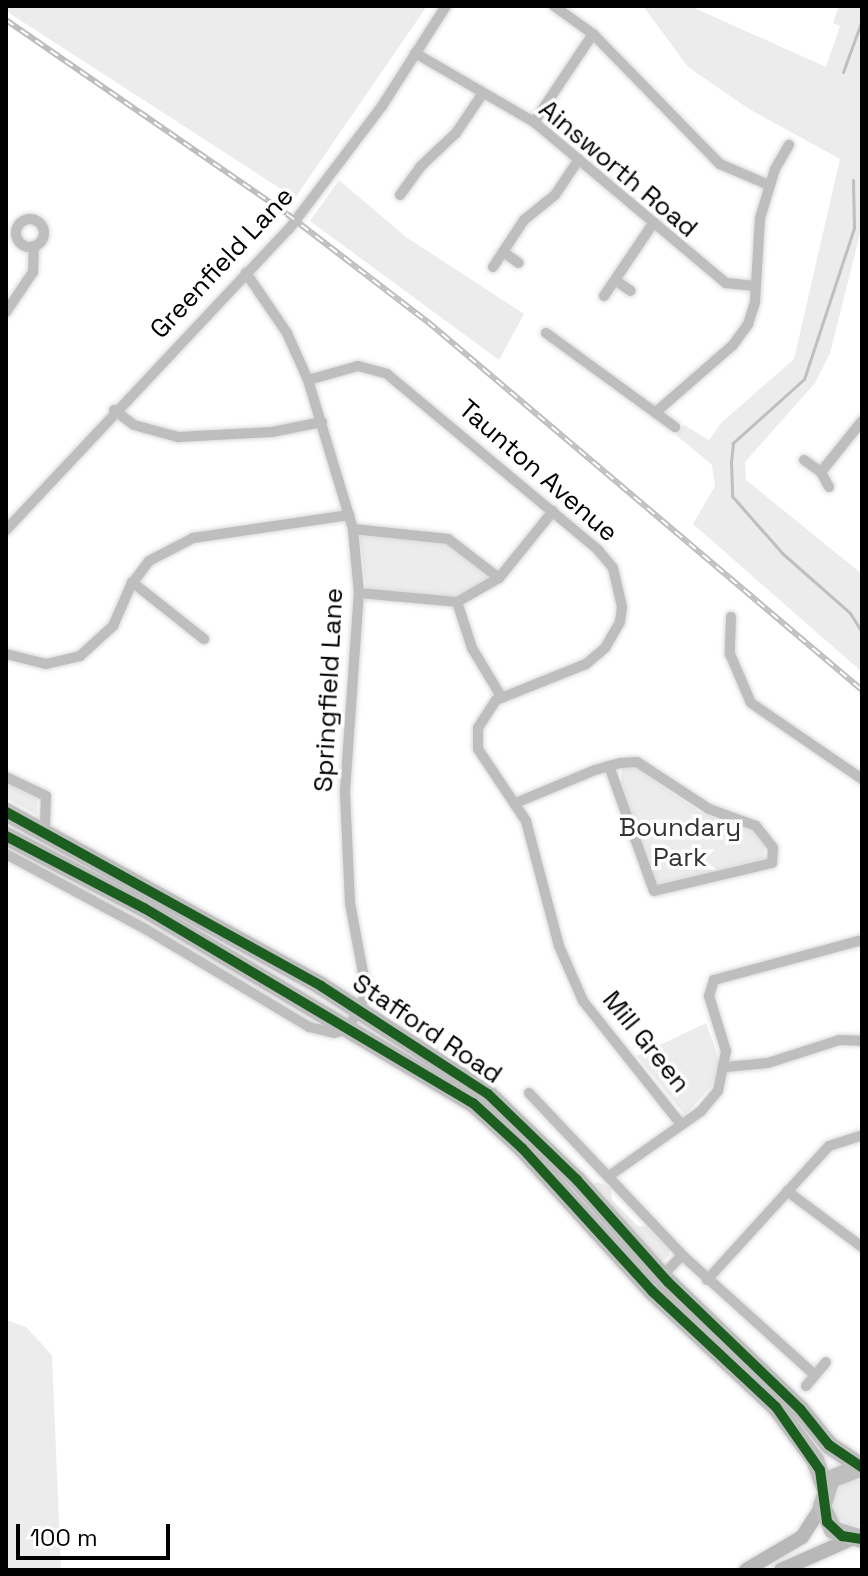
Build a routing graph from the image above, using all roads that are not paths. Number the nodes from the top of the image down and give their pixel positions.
1 (446, 6) edge
2 (554, 6) edge
3 (593, 34) junction
4 (415, 53) junction
5 (481, 96) junction
6 (534, 122) junction
7 (789, 145) dead end
8 (579, 159) junction
9 (769, 185) junction
10 (400, 195) dead end
11 (652, 225) junction
12 (34, 246) dead end
13 (503, 252) junction
14 (519, 263) dead end
15 (493, 267) dead end
16 (246, 273) junction
17 (615, 280) junction
18 (753, 286) junction
19 (631, 291) dead end
20 (604, 296) dead end
21 (6, 312) edge
22 (546, 333) dead end
23 (308, 380) junction
24 (114, 410) junction
25 (656, 412) junction
26 (862, 421) edge
27 (322, 422) junction
28 (675, 427) dead end
29 (804, 460) dead end
30 (821, 472) junction
31 (829, 487) dead end
32 (553, 511) junction
33 (349, 515) junction
34 (353, 529) junction
35 (6, 530) edge
36 (499, 578) junction
37 (132, 582) junction
38 (359, 593) junction
39 (457, 602) junction
40 (731, 617) dead end
41 (204, 639) dead end
42 (6, 654) edge
43 (502, 698) junction
44 (609, 766) junction
45 (6, 777) edge
46 (862, 779) edge
47 (518, 802) junction
48 (6, 812) edge
49 (45, 833) junction
50 (6, 836) edge
51 (6, 854) edge
52 (862, 940) edge
53 (275, 962) junction
54 (357, 1011) junction
55 (348, 1029) junction
56 (862, 1041) edge
57 (726, 1067) junction
58 (432, 1078) junction
59 (529, 1093) dead end
60 (681, 1124) junction
61 (862, 1135) edge
62 (609, 1176) junction
63 (787, 1191) junction
64 (862, 1247) edge
65 (682, 1255) junction
66 (662, 1276) junction
67 (707, 1280) junction
68 (684, 1322) junction
69 (826, 1362) dead end
70 (815, 1375) junction
71 (806, 1386) dead end
72 (862, 1467) edge
73 (823, 1497) junction
74 (857, 1539) edge
75 (746, 1570) edge
76 (781, 1570) edge

1 - 4 street, Greenfield Lane
2 - 3 street
3 - 6 street
3 - 9 street
4 - 5 street, Ainsworth Road
4 - 16 street, Greenfield Lane
5 - 6 street, Ainsworth Road
5 - 10 street
6 - 8 street, Ainsworth Road
7 - 9 street
8 - 11 street, Ainsworth Road
8 - 13 street
9 - 18 street
11 - 17 street
11 - 18 street, Ainsworth Road
12 - 21 street
13 - 14 street
13 - 15 street
16 - 23 street, Springfield Lane
16 - 24 street, Greenfield Lane
17 - 19 street
17 - 20 street
18 - 25 street
22 - 25 street
23 - 27 street, Springfield Lane
23 - 32 street, Taunton Avenue
24 - 27 street
24 - 35 street, Greenfield Lane
25 - 28 street
26 - 30 street
27 - 33 street, Springfield Lane
29 - 30 street
30 - 31 street
32 - 36 street
32 - 43 street, Taunton Avenue
33 - 34 street, Springfield Lane
33 - 37 street
34 - 36 street
34 - 38 street, Springfield Lane
36 - 39 street
37 - 41 street
37 - 42 street
38 - 39 street
38 - 54 street, Springfield Lane
39 - 43 street
40 - 46 street
43 - 47 street
44 - 44 street
44 - 47 street
45 - 49 street
47 - 60 street, Mill Green
48 - 49 highway, Stafford Road
49 - 53 highway, Stafford Road
50 - 55 highway, Stafford Road
51 - 55 street
52 - 57 street
53 - 54 highway, Stafford Road
53 - 55 highway
54 - 55 street, Springfield Lane
54 - 58 highway
54 - 66 highway, Stafford Road
55 - 58 highway, Stafford Road
56 - 57 street
57 - 60 street
58 - 68 highway, Stafford Road
59 - 62 street, Stafford Road
60 - 62 street
61 - 63 street
62 - 65 street, Stafford Road
63 - 64 street
63 - 67 street
65 - 66 street
65 - 67 street, Stafford Road
66 - 68 highway
66 - 72 highway, Stafford Road
67 - 70 street, Stafford Road
68 - 73 highway, Stafford Road
69 - 70 street
70 - 71 street
72 - 73 highway
73 - 74 highway, Stafford Road
73 - 75 street
74 - 76 street

